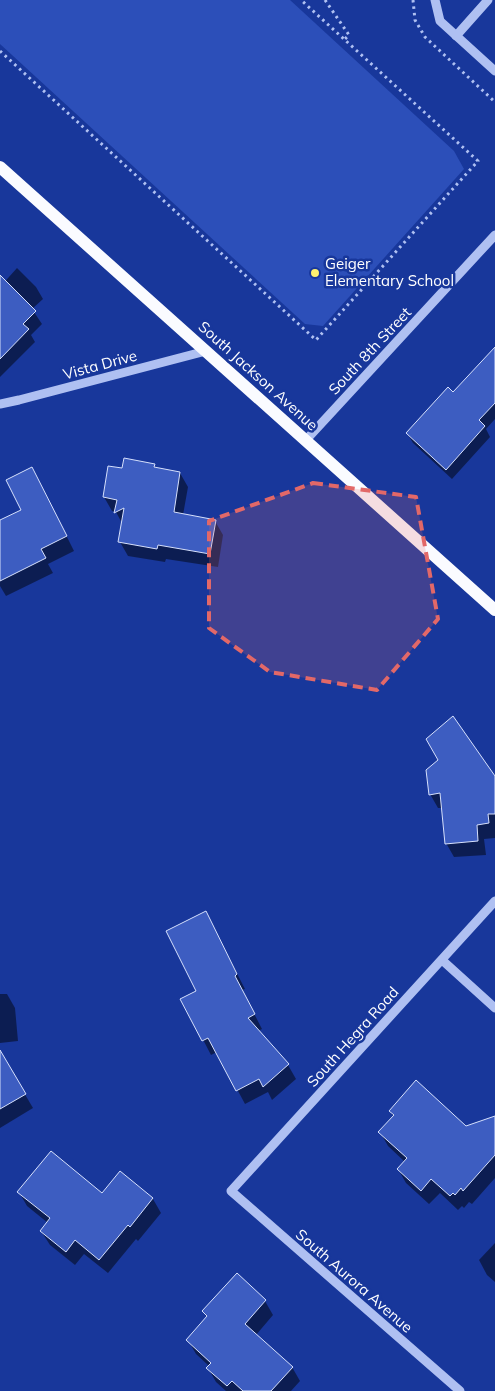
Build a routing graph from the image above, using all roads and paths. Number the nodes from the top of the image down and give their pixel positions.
1 (301, 0) edge
2 (325, 0) edge
3 (435, 0) edge
4 (488, 0) edge
5 (456, 36) junction
6 (344, 40) junction
7 (0, 52) edge
8 (495, 71) edge
9 (0, 166) edge
10 (495, 235) edge
11 (206, 351) junction
12 (0, 404) edge
13 (306, 440) junction
14 (495, 610) edge
15 (495, 901) edge
16 (442, 960) junction
17 (495, 1008) edge
18 (231, 1192) joint
19 (460, 1391) edge

1 - 6 path
2 - 6 path
3 - 5 street
4 - 5 street
5 - 8 street
6 - 7 path
9 - 11 main road, South Jackson Avenue
10 - 13 street, South 8th Street
11 - 12 street, Vista Drive
11 - 13 main road, South Jackson Avenue
13 - 14 main road, South Jackson Avenue
15 - 16 street, South Hegra Road
16 - 17 street
16 - 18 street, South Hegra Road
18 - 19 street, South Aurora Avenue

